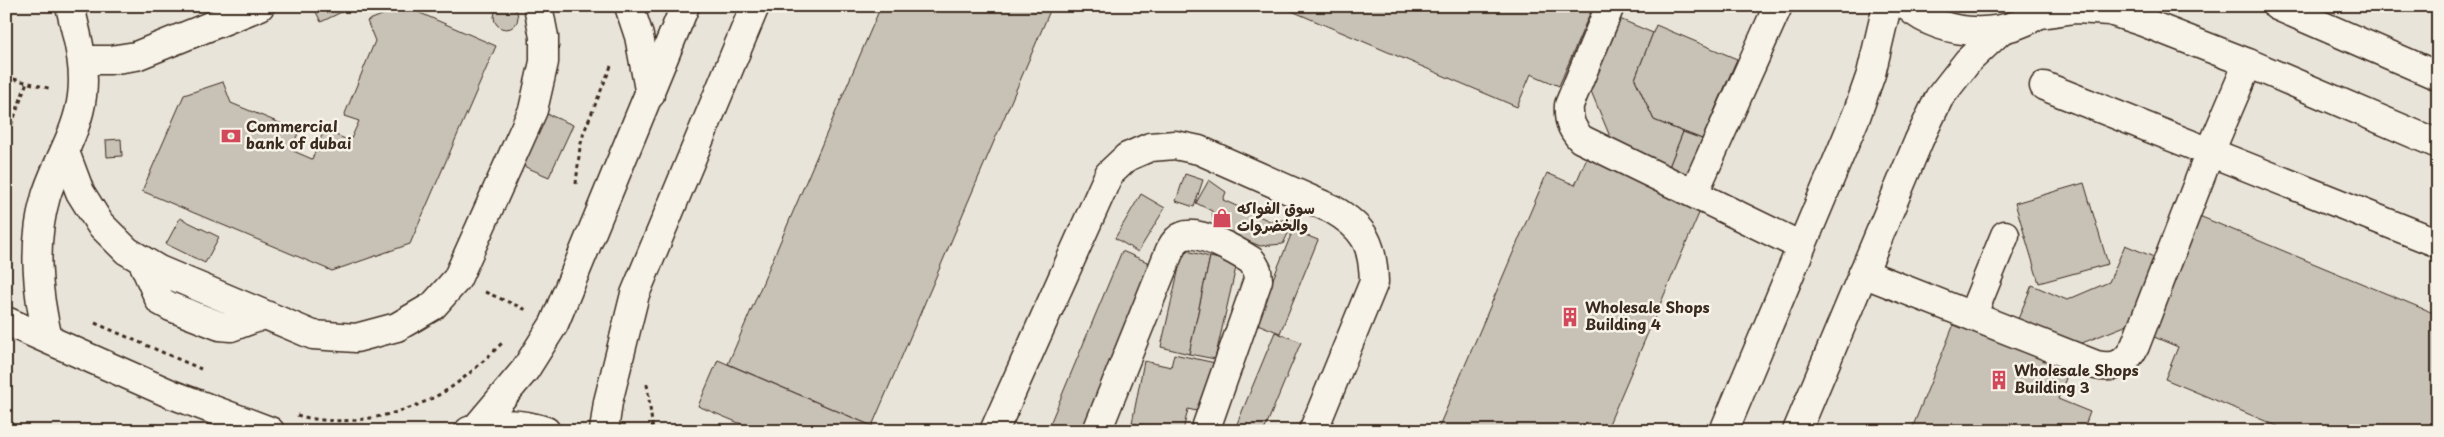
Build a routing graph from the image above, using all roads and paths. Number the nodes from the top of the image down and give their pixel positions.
1 (70, 6) edge
2 (260, 6) edge
3 (538, 6) edge
4 (629, 6) edge
5 (685, 6) edge
6 (756, 6) edge
7 (1610, 6) edge
8 (1778, 6) edge
9 (1887, 6) edge
10 (1907, 6) edge
11 (2277, 6) edge
12 (2045, 10) edge
13 (2002, 29) junction
14 (83, 60) junction
15 (2248, 63) junction
16 (2438, 76) edge
17 (6, 77) edge
18 (27, 82) junction
19 (2044, 86) dead end
20 (650, 95) junction
21 (82, 97) junction
22 (6, 140) edge
23 (2438, 144) edge
24 (66, 152) junction
25 (2210, 152) junction
26 (1694, 193) junction
27 (2005, 235) dead end
28 (2438, 243) edge
29 (1801, 246) junction
30 (1863, 273) junction
31 (1972, 316) junction
32 (6, 321) edge
33 (48, 340) junction
34 (473, 429) edge
35 (270, 431) edge
36 (546, 431) edge
37 (604, 431) edge
38 (994, 431) edge
39 (1097, 431) edge
40 (1204, 431) edge
41 (1314, 431) edge
42 (1724, 431) edge
43 (1797, 431) edge

1 - 14 street
2 - 14 street
3 - 24 street
4 - 20 street
5 - 20 street
6 - 37 street
7 - 26 street
8 - 26 street
9 - 29 street
10 - 13 street
11 - 16 street
12 - 13 street
12 - 15 street
13 - 30 street
14 - 21 street
15 - 23 street
15 - 25 street
17 - 18 path
18 - 21 path
18 - 22 path
19 - 25 street
20 - 34 street
21 - 24 street
24 - 33 street
25 - 28 street
25 - 31 street
26 - 29 street
27 - 31 street
29 - 42 street
30 - 31 street
30 - 43 street
32 - 33 street
33 - 35 street
34 - 36 street
38 - 41 street
39 - 40 street

